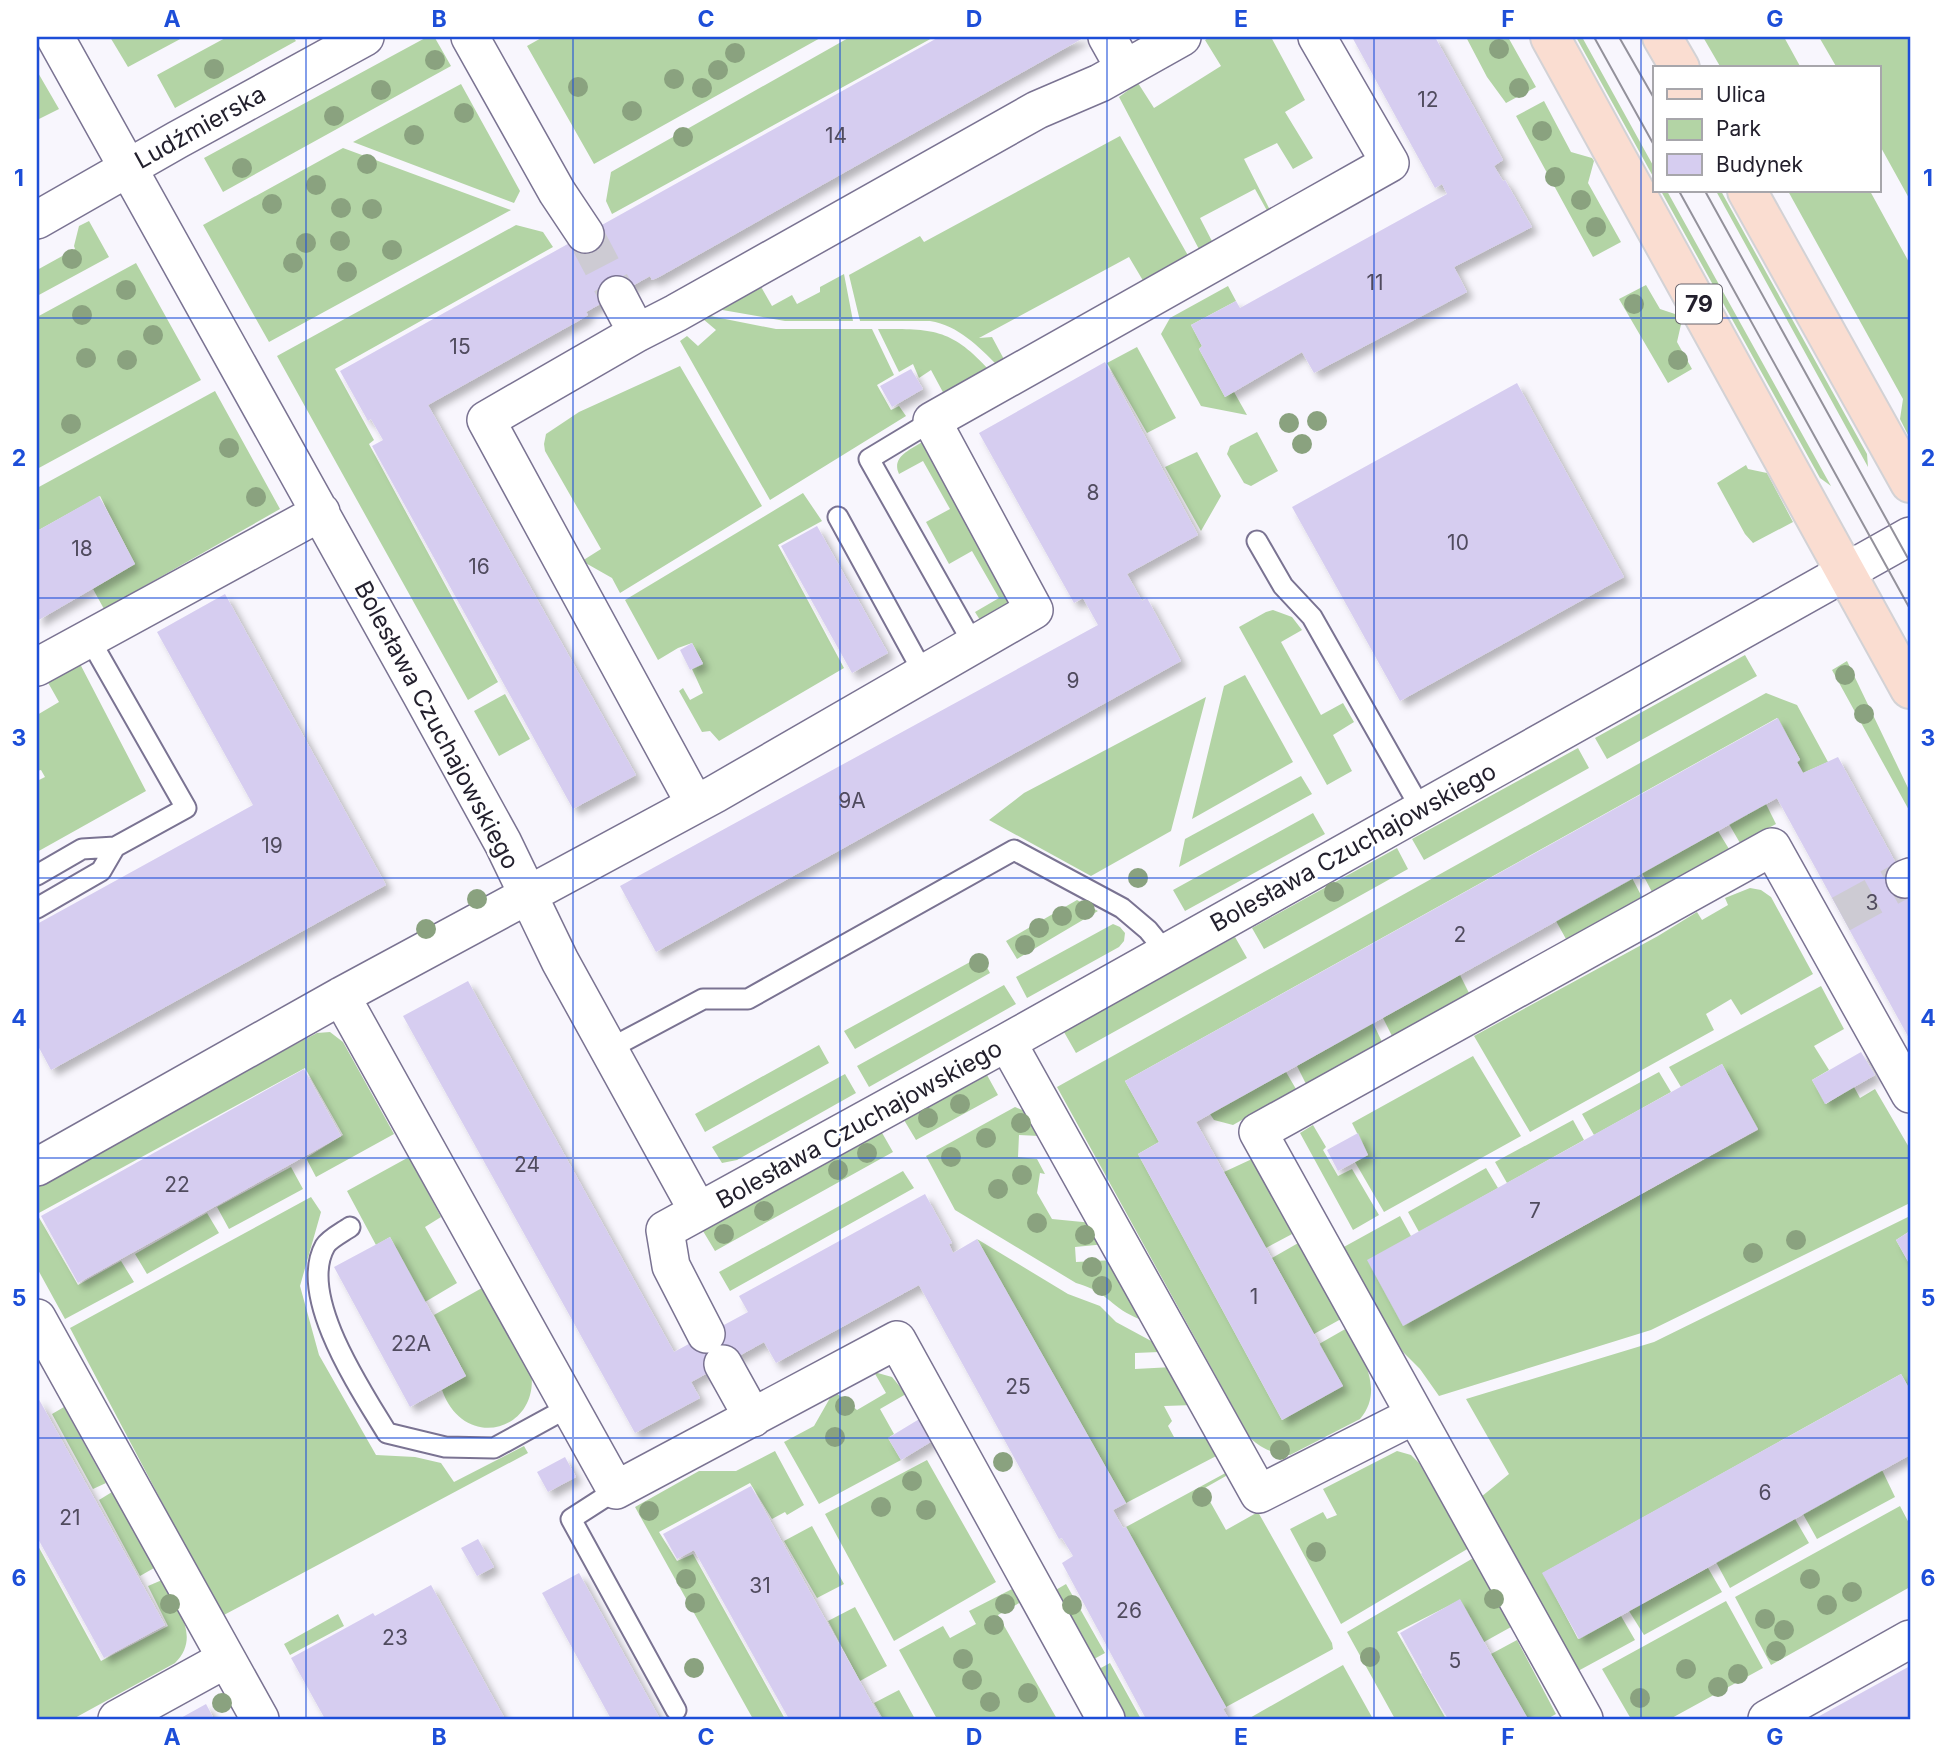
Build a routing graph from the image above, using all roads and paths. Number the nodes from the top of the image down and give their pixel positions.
1 (55, 37) edge
2 (365, 37) edge
3 (470, 37) edge
4 (1107, 37) edge
5 (1182, 37) edge
6 (1317, 37) edge
7 (1550, 37) edge
8 (1662, 37) edge
9 (1678, 66) edge
10 (1125, 69) junction
11 (127, 168) junction
12 (1748, 192) edge
13 (37, 220) edge
14 (585, 234) tunnel mouth
15 (617, 295) tunnel mouth
16 (637, 332) junction
17 (932, 421) junction
18 (1910, 483) edge
19 (321, 512) junction
20 (838, 517) dead end
21 (1910, 536) edge
22 (1257, 541) dead end
23 (1846, 572) junction
24 (89, 638) junction
25 (974, 645) junction
26 (37, 667) edge
27 (923, 674) junction
28 (1910, 689) edge
29 (695, 804) junction
30 (1421, 809) junction
31 (116, 847) junction
32 (37, 875) edge
33 (528, 896) junction
34 (37, 908) edge
35 (1166, 952) junction
36 (341, 996) junction
37 (1007, 1042) junction
38 (609, 1049) junction
39 (1910, 1094) edge
40 (37, 1167) edge
41 (698, 1212) junction
42 (350, 1227) dead end
43 (37, 1318) edge
44 (569, 1407) junction
45 (1415, 1415) junction
46 (753, 1418) junction
47 (616, 1490) junction
48 (1910, 1640) edge
49 (226, 1658) junction
50 (676, 1710) dead end
51 (117, 1719) edge
52 (260, 1719) edge
53 (1106, 1719) edge
54 (1584, 1719) edge
55 (1766, 1719) edge

1 - 11 street, Bolesława Czuchajowskiego
2 - 11 street, Ludźmierska
3 - 14 street
4 - 10 street
5 - 10 street
6 - 17 street
7 - 23 main road, 79
8 - 9 main road
10 - 16 street
11 - 13 street, Ludźmierska
11 - 19 street, Bolesława Czuchajowskiego
12 - 18 main road
15 - 16 street
16 - 29 street
17 - 25 street
17 - 25 lane
19 - 24 street
19 - 33 street, Bolesława Czuchajowskiego
20 - 27 lane
21 - 23 street, Bolesława Czuchajowskiego
22 - 30 lane
23 - 28 main road, 79
23 - 30 street, Bolesława Czuchajowskiego
24 - 26 street
24 - 31 lane
25 - 27 street
27 - 29 street
29 - 33 street
30 - 35 street, Bolesława Czuchajowskiego
31 - 32 lane
31 - 34 lane
33 - 36 street
33 - 38 street, Bolesława Czuchajowskiego
35 - 37 street, Bolesława Czuchajowskiego
35 - 38 lane
36 - 40 street
36 - 44 street
37 - 41 street, Bolesława Czuchajowskiego
37 - 45 street
38 - 41 street, Bolesława Czuchajowskiego
39 - 45 street
41 - 46 street
42 - 44 lane
43 - 49 street
44 - 47 street
45 - 54 street
46 - 47 street
46 - 53 street
47 - 50 lane
48 - 55 street
49 - 51 street
49 - 52 street

